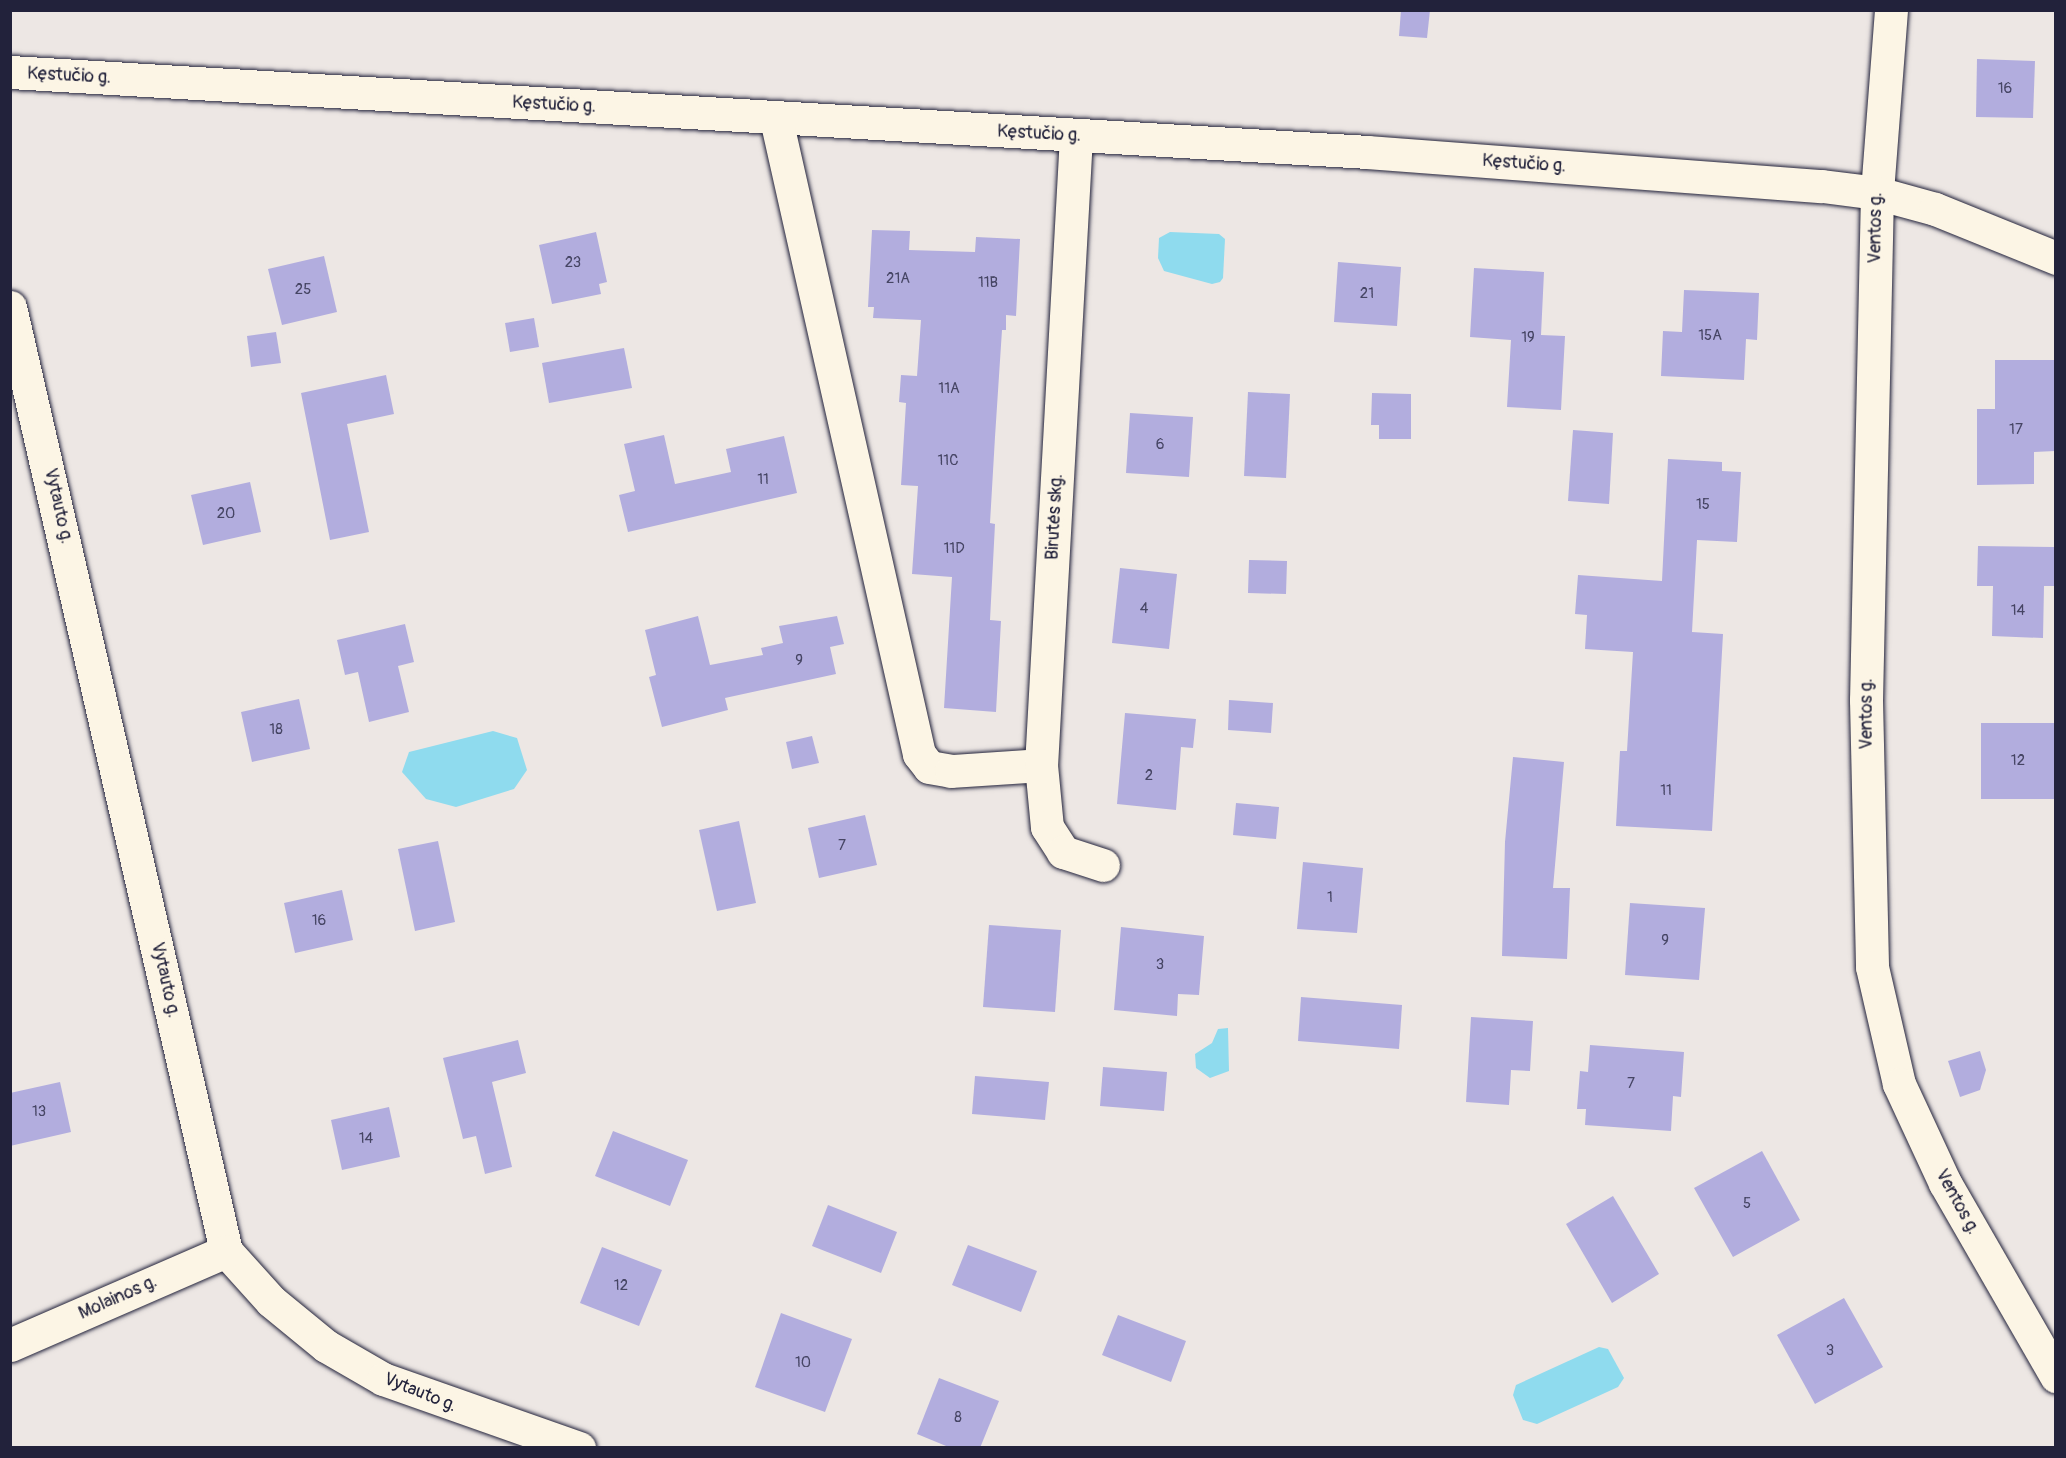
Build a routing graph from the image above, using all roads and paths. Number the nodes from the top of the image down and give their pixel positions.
1 (1891, 10) edge
2 (10, 72) edge
3 (776, 119) junction
4 (1076, 136) junction
5 (1877, 193) junction
6 (2055, 258) edge
7 (10, 307) edge
8 (1041, 765) junction
9 (1103, 865) dead end
10 (226, 1251) junction
11 (10, 1345) edge
12 (2055, 1376) edge
13 (579, 1448) edge

1 - 5 street, Ventos g.
2 - 3 street, Kęstučio g.
3 - 4 street, Kęstučio g.
3 - 8 street
4 - 5 street, Kęstučio g.
4 - 8 street, Birutės skg.
5 - 6 street, Kęstučio g.
5 - 12 street, Ventos g.
7 - 10 street, Vytauto g.
8 - 9 street, Birutės skg.
10 - 11 street, Molainos g.
10 - 13 street, Vytauto g.

